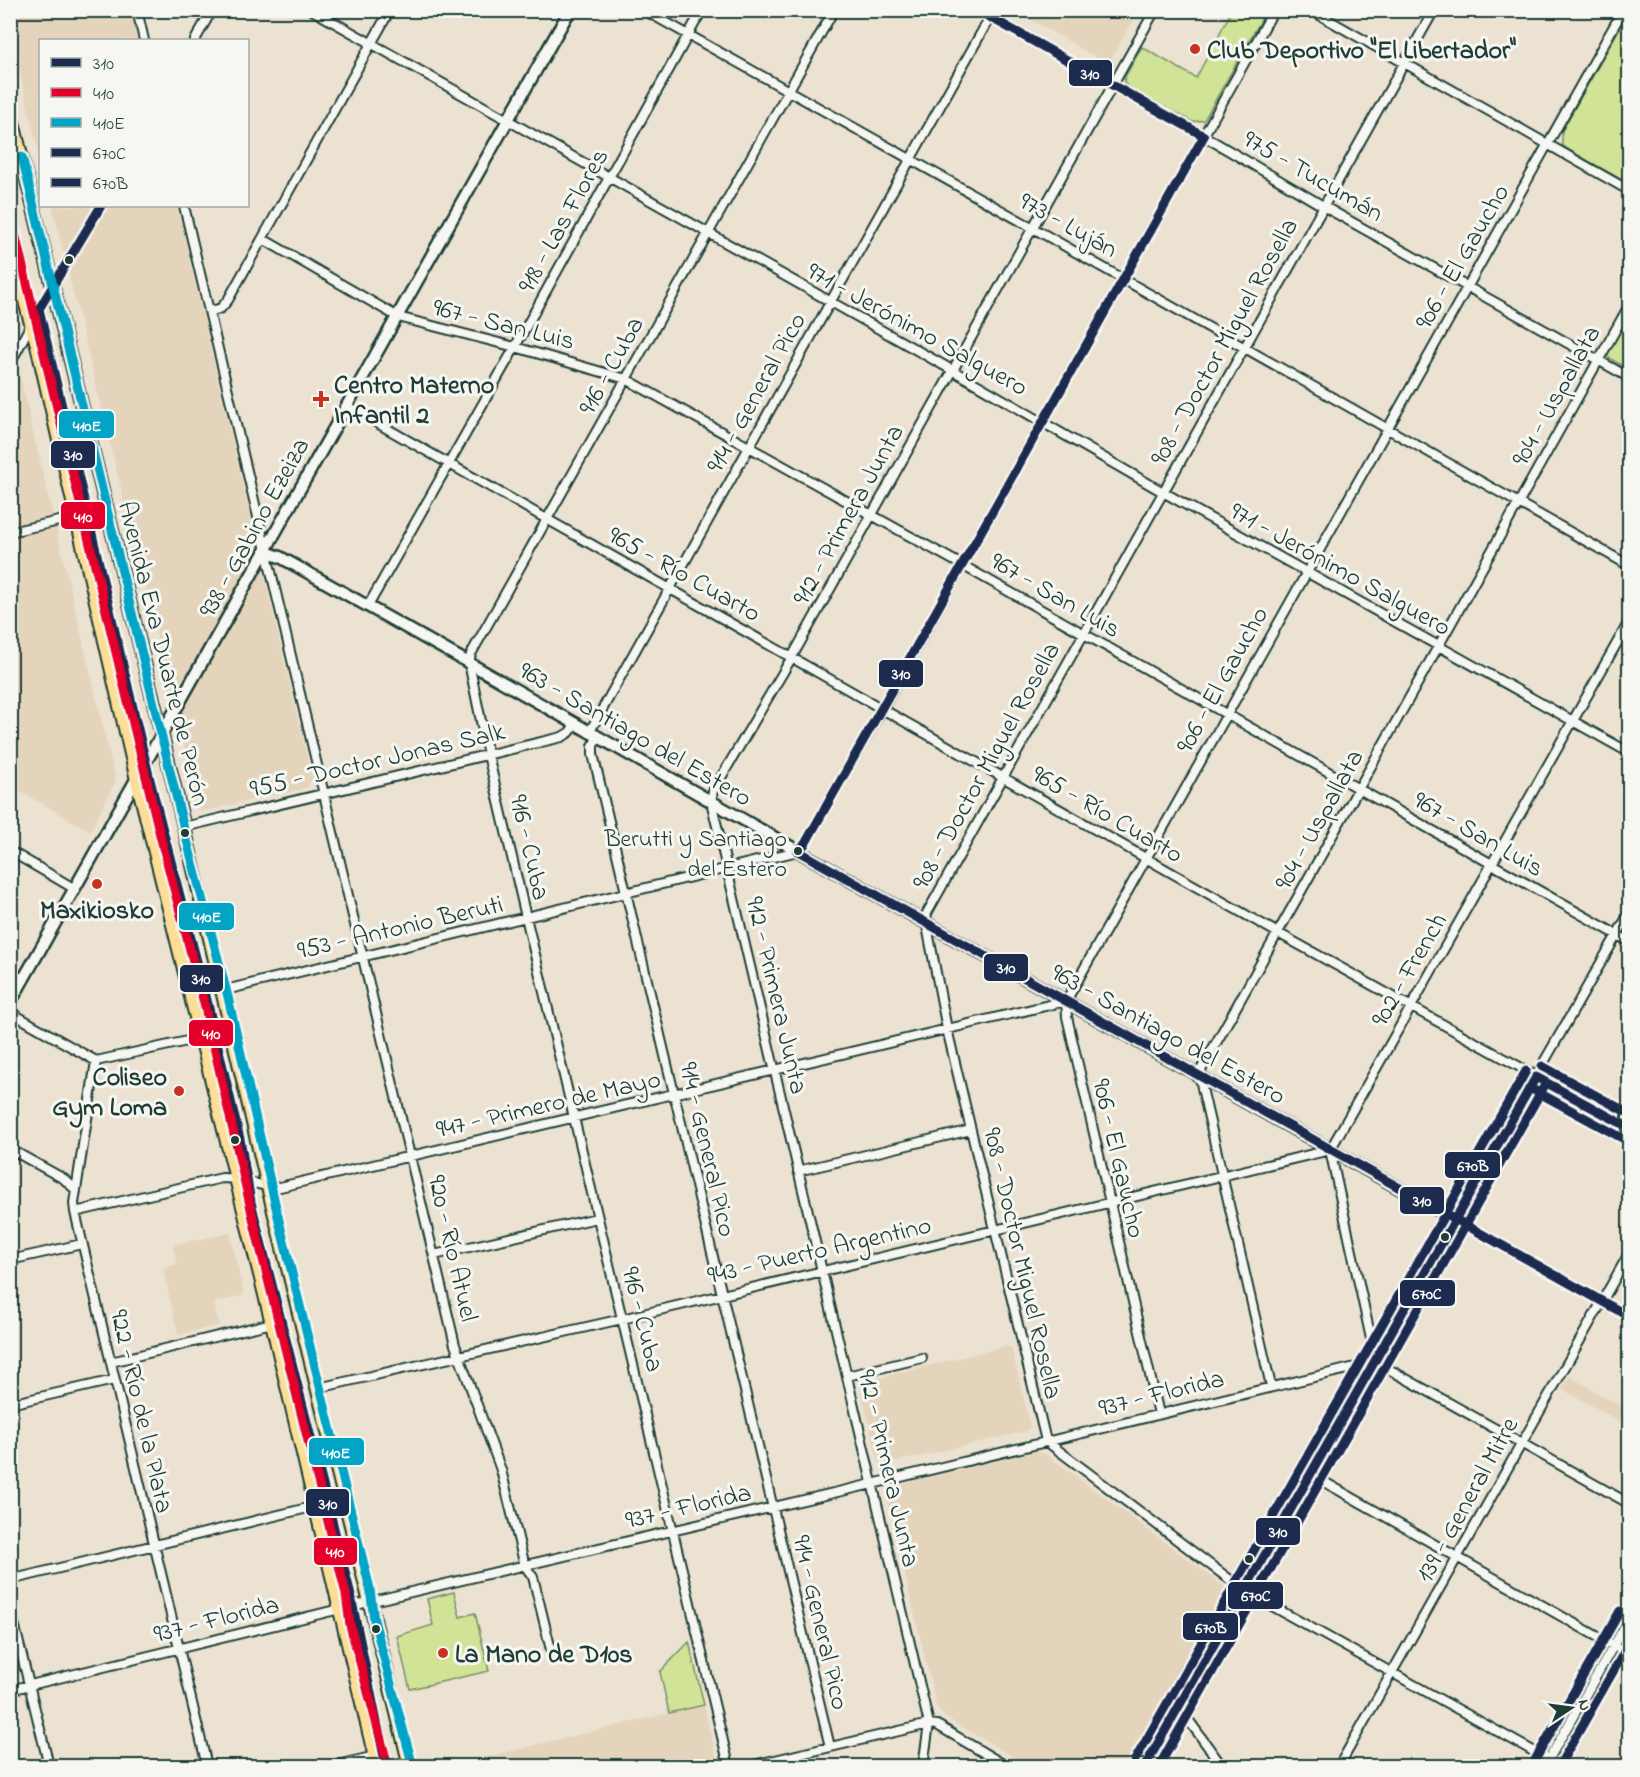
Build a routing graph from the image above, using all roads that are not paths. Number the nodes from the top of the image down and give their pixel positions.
1 (137, 10) edge
2 (212, 10) edge
3 (312, 10) edge
4 (390, 10) edge
5 (570, 10) edge
6 (644, 10) edge
7 (702, 10) edge
8 (834, 10) edge
9 (976, 10) edge
10 (1155, 10) edge
11 (1274, 10) edge
12 (1311, 10) edge
13 (1434, 10) edge
14 (1623, 10) edge
15 (992, 14) edge
16 (688, 35) junction
17 (144, 39) edge
18 (196, 39) edge
19 (371, 44) junction
20 (1404, 63) junction
21 (1114, 86) junction
22 (789, 91) junction
23 (10, 110) edge
24 (508, 123) junction
25 (1204, 136) junction
26 (1548, 145) junction
27 (911, 160) junction
28 (609, 178) junction
29 (1629, 191) edge
30 (1323, 206) junction
31 (100, 207) edge
32 (184, 207) edge
33 (1033, 228) junction
34 (708, 235) junction
35 (263, 239) junction
36 (11, 249) edge
37 (1124, 279) junction
38 (1468, 286) junction
39 (53, 287) junction
40 (830, 302) junction
41 (1629, 304) edge
42 (210, 312) junction
43 (398, 317) junction
44 (31, 325) junction
45 (515, 347) junction
46 (1245, 349) junction
47 (1598, 361) junction
48 (10, 364) edge
49 (951, 370) junction
50 (1629, 378) edge
51 (626, 379) junction
52 (347, 406) junction
53 (1042, 422) junction
54 (1387, 429) junction
55 (749, 446) junction
56 (448, 463) junction
57 (1163, 492) junction
58 (1520, 503) junction
59 (871, 514) junction
60 (77, 517) junction
61 (548, 519) junction
62 (10, 532) edge
63 (266, 552) junction
64 (962, 565) junction
65 (1629, 566) edge
66 (1306, 572) junction
67 (669, 589) junction
68 (368, 606) junction
69 (1629, 620) edge
70 (1082, 634) junction
71 (1438, 646) junction
72 (792, 657) junction
73 (469, 663) junction
74 (883, 708) junction
75 (1226, 714) junction
76 (1573, 721) junction
77 (575, 724) junction
78 (161, 735) junction
79 (593, 735) junction
80 (1629, 753) edge
81 (488, 755) junction
82 (1003, 777) junction
83 (137, 780) junction
84 (1358, 788) junction
85 (324, 794) junction
86 (711, 801) junction
87 (184, 827) junction
88 (10, 851) edge
89 (798, 851) junction
90 (1145, 858) junction
91 (1492, 865) junction
92 (727, 869) junction
93 (75, 889) junction
94 (627, 893) junction
95 (1629, 912) edge
96 (526, 917) junction
97 (926, 921) junction
98 (1278, 933) junction
99 (1617, 935) junction
100 (1629, 942) edge
101 (363, 955) junction
102 (10, 972) edge
103 (24, 980) junction
104 (221, 991) junction
105 (1066, 1001) junction
106 (10, 1003) edge
107 (1410, 1006) junction
108 (10, 1012) edge
109 (947, 1029) junction
110 (201, 1038) junction
111 (96, 1061) junction
112 (773, 1070) junction
113 (1200, 1077) junction
114 (1536, 1077) junction
115 (675, 1094) junction
116 (574, 1118) junction
117 (1629, 1128) edge
118 (971, 1130) junction
119 (10, 1149) edge
120 (1330, 1150) junction
121 (411, 1157) junction
122 (798, 1171) junction
123 (1221, 1175) junction
124 (235, 1178) junction
125 (268, 1187) junction
126 (76, 1190) junction
127 (1108, 1202) junction
128 (75, 1212) junction
129 (597, 1218) junction
130 (1454, 1219) junction
131 (995, 1229) junction
132 (82, 1244) junction
133 (1629, 1252) edge
134 (434, 1255) junction
135 (10, 1260) edge
136 (822, 1271) junction
137 (721, 1294) junction
138 (1601, 1301) junction
139 (1629, 1317) edge
140 (622, 1318) junction
141 (272, 1323) junction
142 (458, 1356) junction
143 (922, 1358) dead end
144 (111, 1362) junction
145 (1376, 1362) junction
146 (847, 1376) junction
147 (114, 1380) junction
148 (1271, 1386) junction
149 (318, 1388) junction
150 (10, 1404) edge
151 (1159, 1414) junction
152 (1046, 1441) junction
153 (1522, 1443) junction
154 (1312, 1475) junction
155 (872, 1484) junction
156 (1629, 1504) edge
157 (316, 1506) junction
158 (773, 1507) junction
159 (674, 1530) junction
160 (153, 1545) junction
161 (1456, 1557) junction
162 (525, 1566) junction
163 (10, 1580) edge
164 (1245, 1592) junction
165 (370, 1602) junction
166 (10, 1607) edge
167 (341, 1610) junction
168 (1629, 1617) edge
169 (1613, 1646) junction
170 (179, 1649) junction
171 (551, 1650) dead end
172 (1629, 1655) edge
173 (1392, 1674) junction
174 (29, 1686) junction
175 (10, 1690) edge
176 (1178, 1709) junction
177 (933, 1724) junction
178 (830, 1747) junction
179 (376, 1761) edge
180 (1547, 1763) edge
181 (49, 1767) edge
182 (207, 1767) edge
183 (334, 1767) edge
184 (411, 1767) edge
185 (729, 1767) edge
186 (749, 1767) edge
187 (923, 1767) edge
188 (1006, 1767) edge
189 (1145, 1767) edge
190 (1222, 1767) edge
191 (1340, 1767) edge
192 (1560, 1767) edge

1 - 17 street
2 - 18 street
3 - 19 street, 971 - Jerónimo Salguero
4 - 19 street
5 - 24 street, 938 - Gabino Ezeiza
6 - 16 street, 973 - Luján
7 - 16 street, 918 - Las Flores
8 - 22 street, 916 - Cuba
9 - 15 street, 975 - Tucumán
10 - 21 street, 912 - Primera Junta
11 - 25 street
12 - 20 street
13 - 20 street, 908 - Doctor Miguel Rosella
14 - 26 street, 906 - El Gaucho
15 - 21 street, 975 - Tucumán
15 - 27 street, 914 - General Pico
16 - 22 street, 973 - Luján
16 - 28 street, 918 - Las Flores
19 - 24 street, 971 - Jerónimo Salguero
19 - 35 street
20 - 26 street
20 - 30 street, 908 - Doctor Miguel Rosella
21 - 25 street, 975 - Tucumán
21 - 33 street, 912 - Primera Junta
22 - 27 street, 973 - Luján
22 - 34 street, 916 - Cuba
23 - 39 main road, Avenida Eva Duarte de Perón
24 - 28 street, 971 - Jerónimo Salguero
24 - 43 street, 938 - Gabino Ezeiza
25 - 30 street, 975 - Tucumán
25 - 37 street
26 - 29 street
26 - 38 street, 906 - El Gaucho
27 - 33 street, 973 - Luján
27 - 40 street, 914 - General Pico
28 - 34 street, 971 - Jerónimo Salguero
28 - 45 street, 918 - Las Flores
30 - 38 street, 975 - Tucumán
30 - 46 street, 908 - Doctor Miguel Rosella
31 - 39 street
32 - 42 street, 920 - Río Atuel
33 - 37 street, 973 - Luján
33 - 49 street, 912 - Primera Junta
34 - 40 street, 971 - Jerónimo Salguero
34 - 51 street, 916 - Cuba
35 - 42 street
35 - 43 street, 967 - San Luis
36 - 44 main road, Avenida Eva Duarte de Perón
37 - 46 street, 973 - Luján
37 - 53 street
38 - 47 street, 975 - Tucumán
38 - 54 street, 906 - El Gaucho
39 - 44 street
39 - 78 main road, Avenida Eva Duarte de Perón
40 - 49 street, 971 - Jerónimo Salguero
40 - 55 street, 914 - General Pico
41 - 47 street, 904 - Uspallata
42 - 63 street, 920 - Río Atuel
43 - 45 street, 967 - San Luis
43 - 52 street, 938 - Gabino Ezeiza
44 - 48 street
44 - 60 main road, Avenida Eva Duarte de Perón
45 - 51 street, 967 - San Luis
45 - 56 street, 918 - Las Flores
46 - 54 street, 973 - Luján
46 - 57 street, 908 - Doctor Miguel Rosella
47 - 50 street, 975 - Tucumán
47 - 58 street, 904 - Uspallata
49 - 53 street, 971 - Jerónimo Salguero
49 - 59 street, 912 - Primera Junta
51 - 55 street, 967 - San Luis
51 - 61 street, 916 - Cuba
52 - 56 street, 965 - Río Cuarto
52 - 63 street, 938 - Gabino Ezeiza
53 - 57 street, 971 - Jerónimo Salguero
53 - 64 street
54 - 58 street, 973 - Luján
54 - 66 street, 906 - El Gaucho
55 - 59 street, 967 - San Luis
55 - 67 street, 914 - General Pico
56 - 61 street, 965 - Río Cuarto
56 - 68 street, 918 - Las Flores
57 - 66 street, 971 - Jerónimo Salguero
57 - 70 street, 908 - Doctor Miguel Rosella
58 - 65 street, 973 - Luján
58 - 71 street, 904 - Uspallata
59 - 64 street, 967 - San Luis
59 - 72 street, 912 - Primera Junta
60 - 62 street
60 - 83 main road, Avenida Eva Duarte de Perón
61 - 67 street, 965 - Río Cuarto
61 - 73 street, 916 - Cuba
63 - 68 street, 963 - Santiago del Estero
63 - 78 street, 938 - Gabino Ezeiza
63 - 85 street, 920 - Río Atuel
64 - 70 street, 967 - San Luis
64 - 74 street
66 - 71 street, 971 - Jerónimo Salguero
66 - 75 street, 906 - El Gaucho
67 - 72 street, 965 - Río Cuarto
67 - 79 street, 914 - General Pico
68 - 73 street, 963 - Santiago del Estero
69 - 76 street, 902 - French
70 - 75 street, 967 - San Luis
70 - 82 street, 908 - Doctor Miguel Rosella
71 - 76 street, 971 - Jerónimo Salguero
71 - 84 street, 904 - Uspallata
72 - 74 street, 965 - Río Cuarto
72 - 86 street, 912 - Primera Junta
73 - 77 street, 963 - Santiago del Estero
73 - 81 street, 916 - Cuba
74 - 82 street, 965 - Río Cuarto
74 - 89 street
75 - 84 street, 967 - San Luis
75 - 90 street, 906 - El Gaucho
76 - 80 street, 971 - Jerónimo Salguero
76 - 91 street, 902 - French
77 - 79 street, 963 - Santiago del Estero
77 - 81 street, 955 - Doctor Jonas Salk
78 - 83 street, 938 - Gabino Ezeiza
78 - 87 main road, Avenida Eva Duarte de Perón
79 - 86 street, 963 - Santiago del Estero
79 - 94 street, 914 - General Pico
81 - 85 street, 955 - Doctor Jonas Salk
81 - 96 street, 916 - Cuba
82 - 90 street, 965 - Río Cuarto
82 - 97 street, 908 - Doctor Miguel Rosella
83 - 93 street, 938 - Gabino Ezeiza
83 - 110 main road, Avenida Eva Duarte de Perón
84 - 91 street, 967 - San Luis
84 - 98 street, 904 - Uspallata
85 - 87 street, 955 - Doctor Jonas Salk
85 - 101 street, 920 - Río Atuel
86 - 89 street, 963 - Santiago del Estero
86 - 92 street, 912 - Primera Junta
87 - 104 main road, Avenida Eva Duarte de Perón
88 - 93 street
89 - 92 street, 953 - Antonio Beruti
89 - 97 street, 963 - Santiago del Estero
90 - 98 street, 965 - Río Cuarto
90 - 105 street, 906 - El Gaucho
91 - 99 street, 967 - San Luis
91 - 107 street, 902 - French
92 - 94 street, 953 - Antonio Beruti
92 - 112 street, 912 - Primera Junta
93 - 103 street, 938 - Gabino Ezeiza
94 - 96 street, 953 - Antonio Beruti
94 - 115 street, 914 - General Pico
95 - 99 street
96 - 101 street, 953 - Antonio Beruti
96 - 116 street, 916 - Cuba
97 - 105 street, 963 - Santiago del Estero
97 - 109 street, 908 - Doctor Miguel Rosella
98 - 107 street, 965 - Río Cuarto
98 - 113 street, 904 - Uspallata
99 - 100 street, 967 - San Luis
99 - 114 street
101 - 104 street, 953 - Antonio Beruti
101 - 121 street, 920 - Río Atuel
102 - 103 street
103 - 106 street, 938 - Gabino Ezeiza
104 - 125 main road, Avenida Eva Duarte de Perón
105 - 109 street, 947 - Primero de Mayo
105 - 113 street, 963 - Santiago del Estero
105 - 127 street, 906 - El Gaucho
107 - 114 street, 965 - Río Cuarto
107 - 120 street, 902 - French
108 - 111 street
109 - 112 street, 947 - Primero de Mayo
109 - 118 street, 908 - Doctor Miguel Rosella
110 - 111 street
110 - 124 main road, Avenida Eva Duarte de Perón
111 - 126 street, 922 - Río de la Plata
112 - 115 street, 947 - Primero de Mayo
112 - 122 street, 912 - Primera Junta
113 - 120 street, 963 - Santiago del Estero
113 - 123 street
114 - 117 street, 965 - Río Cuarto
114 - 130 street
115 - 116 street, 947 - Primero de Mayo
115 - 137 street, 914 - General Pico
116 - 121 street, 947 - Primero de Mayo
116 - 129 street, 916 - Cuba
118 - 122 street
118 - 131 street, 908 - Doctor Miguel Rosella
119 - 126 street
120 - 123 street, 943 - Puerto Argentino
120 - 130 street, 963 - Santiago del Estero
120 - 145 street
121 - 125 street, 947 - Primero de Mayo
121 - 134 street, 920 - Río Atuel
122 - 136 street, 912 - Primera Junta
123 - 127 street, 943 - Puerto Argentino
123 - 148 street
124 - 125 street, 947 - Primero de Mayo
124 - 128 street, 947 - Primero de Mayo
124 - 141 main road, Avenida Eva Duarte de Perón
125 - 149 main road, Avenida Eva Duarte de Perón
126 - 128 street, 922 - Río de la Plata
127 - 131 street, 943 - Puerto Argentino
127 - 151 street, 906 - El Gaucho
128 - 132 street, 922 - Río de la Plata
129 - 134 street
129 - 140 street, 916 - Cuba
130 - 138 street
130 - 145 street
131 - 136 street, 943 - Puerto Argentino
131 - 152 street, 908 - Doctor Miguel Rosella
132 - 135 street
132 - 144 street, 922 - Río de la Plata
133 - 138 street, 139 - General Mitre
134 - 142 street, 920 - Río Atuel
136 - 137 street, 943 - Puerto Argentino
136 - 146 street, 912 - Primera Junta
137 - 140 street, 943 - Puerto Argentino
137 - 158 street, 914 - General Pico
138 - 139 street
138 - 153 street, 139 - General Mitre
140 - 142 street, 943 - Puerto Argentino
140 - 159 street, 916 - Cuba
141 - 144 street
141 - 157 main road, Avenida Eva Duarte de Perón
142 - 149 street, 943 - Puerto Argentino
142 - 162 street, 920 - Río Atuel
143 - 146 street
144 - 147 street, 922 - Río de la Plata
145 - 148 street, 937 - Florida
145 - 153 street
145 - 154 street
146 - 155 street, 912 - Primera Junta
147 - 150 street
147 - 160 street, 922 - Río de la Plata
148 - 151 street, 937 - Florida
149 - 165 main road, Avenida Eva Duarte de Perón
151 - 152 street, 937 - Florida
152 - 155 street, 937 - Florida
152 - 164 street
153 - 156 street
153 - 161 street, 139 - General Mitre
154 - 161 street
154 - 164 street
155 - 158 street, 937 - Florida
155 - 177 street, 912 - Primera Junta
157 - 160 street
157 - 167 main road, Avenida Eva Duarte de Perón
158 - 159 street, 937 - Florida
158 - 178 street, 914 - General Pico
159 - 162 street, 937 - Florida
159 - 185 street, 916 - Cuba
160 - 163 street
160 - 170 street, 922 - Río de la Plata
161 - 169 street
161 - 173 street, 139 - General Mitre
162 - 165 street, 937 - Florida
162 - 171 street, 920 - Río Atuel
164 - 173 street
164 - 176 street
165 - 167 street, 937 - Florida
165 - 184 main road, Avenida Eva Duarte de Perón
166 - 174 street
167 - 170 street, 937 - Florida
167 - 179 main road, Avenida Eva Duarte de Perón
168 - 169 street
169 - 172 street
169 - 180 street
170 - 174 street, 937 - Florida
170 - 182 street, 922 - Río de la Plata
173 - 180 street
173 - 191 street, 139 - General Mitre
174 - 175 street, 937 - Florida
174 - 181 street
176 - 189 street
176 - 190 street
177 - 178 street
177 - 187 street, 912 - Primera Junta
177 - 188 street
178 - 186 street
179 - 183 street
180 - 192 street

